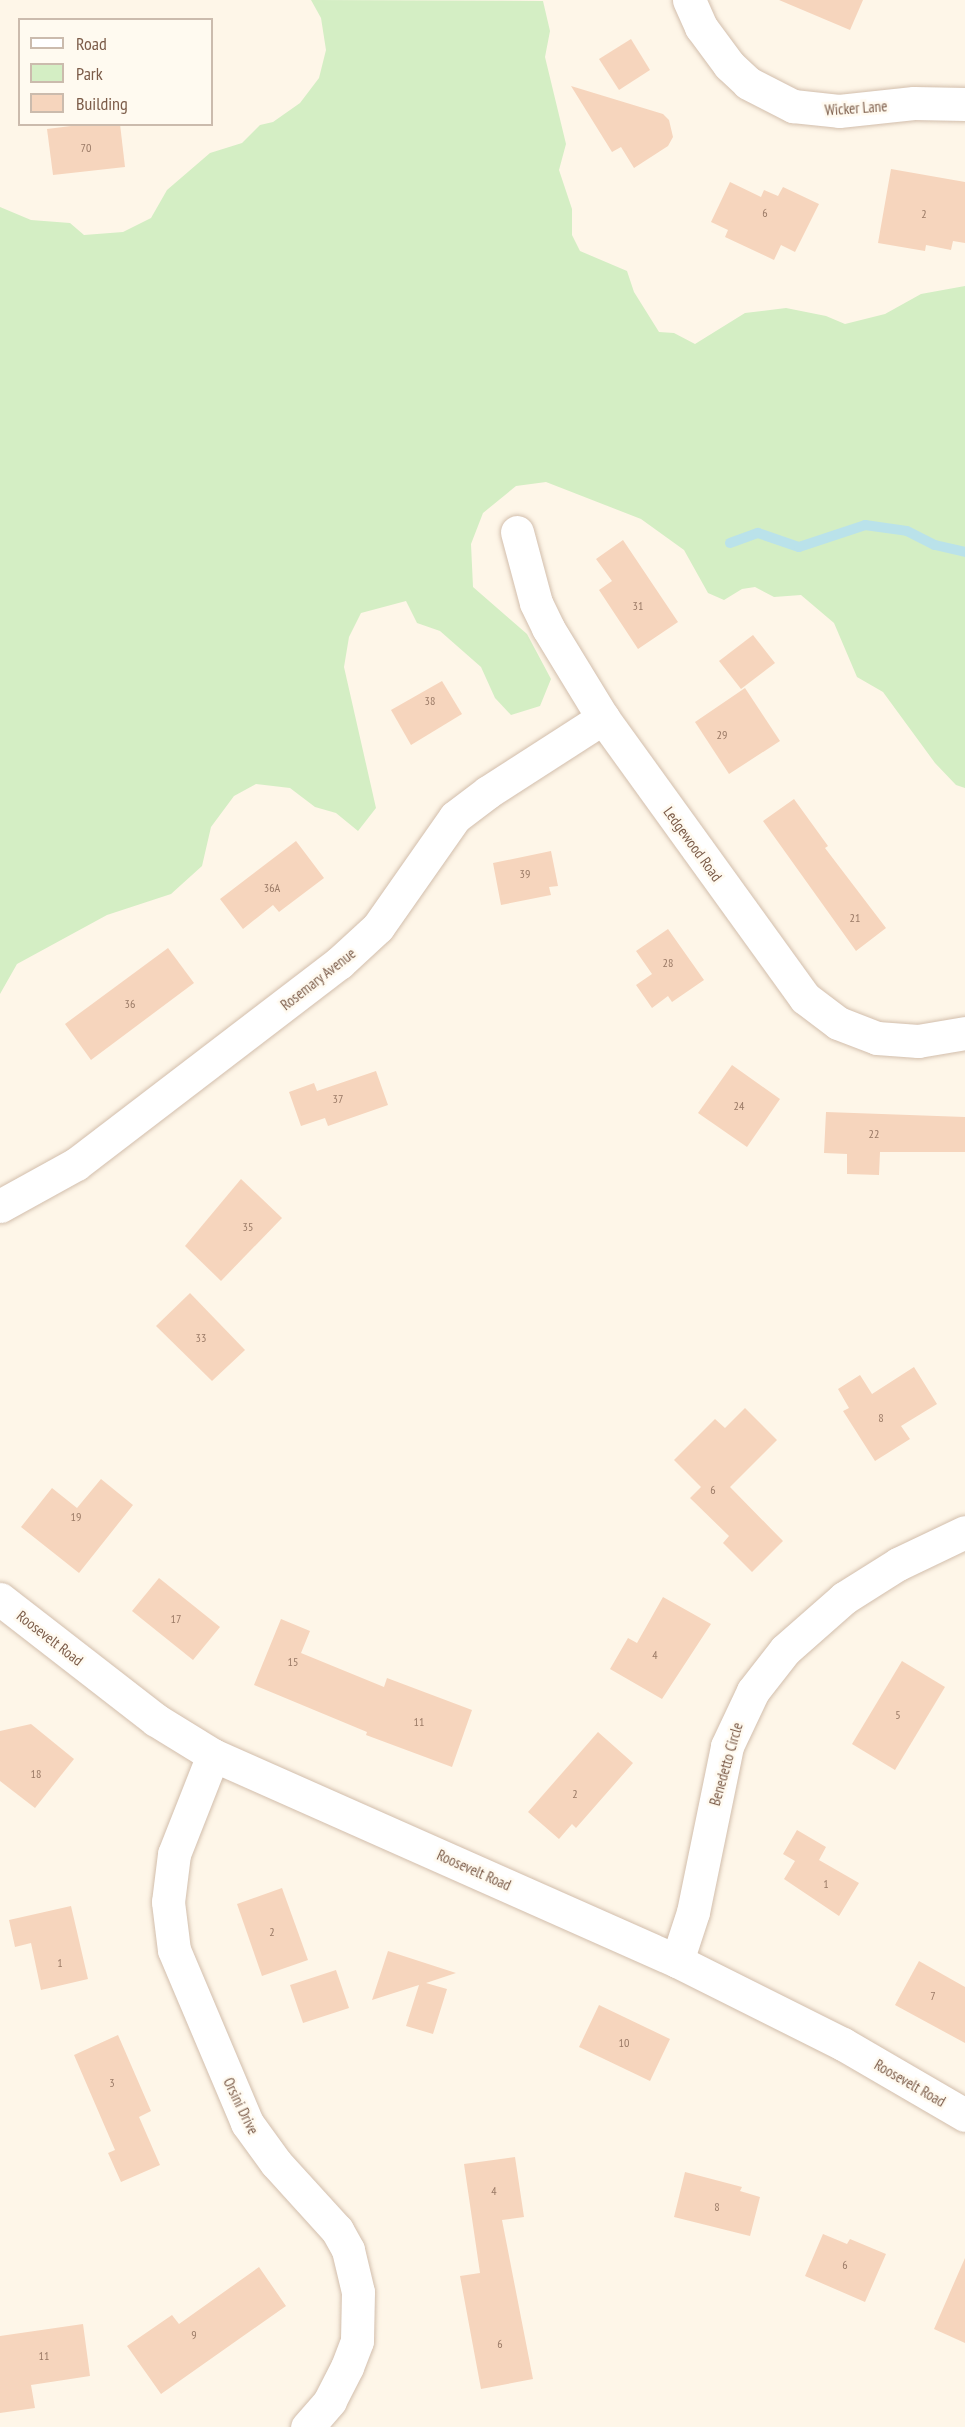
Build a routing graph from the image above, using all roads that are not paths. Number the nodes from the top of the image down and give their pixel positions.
1 (689, 0) edge
2 (965, 104) edge
3 (517, 532) dead end
4 (603, 718) junction
5 (965, 1033) edge
6 (0, 1206) edge
7 (965, 1532) edge
8 (0, 1599) edge
9 (213, 1755) junction
10 (677, 1961) junction
11 (965, 2115) edge
12 (307, 2427) edge

1 - 2 street, Wicker Lane
3 - 4 street, Ledgewood Road
4 - 5 street, Ledgewood Road
4 - 6 street, Rosemary Avenue
7 - 10 street, Benedetto Circle
8 - 9 street, Roosevelt Road
9 - 10 street, Roosevelt Road
9 - 12 street, Orsini Drive
10 - 11 street, Roosevelt Road

